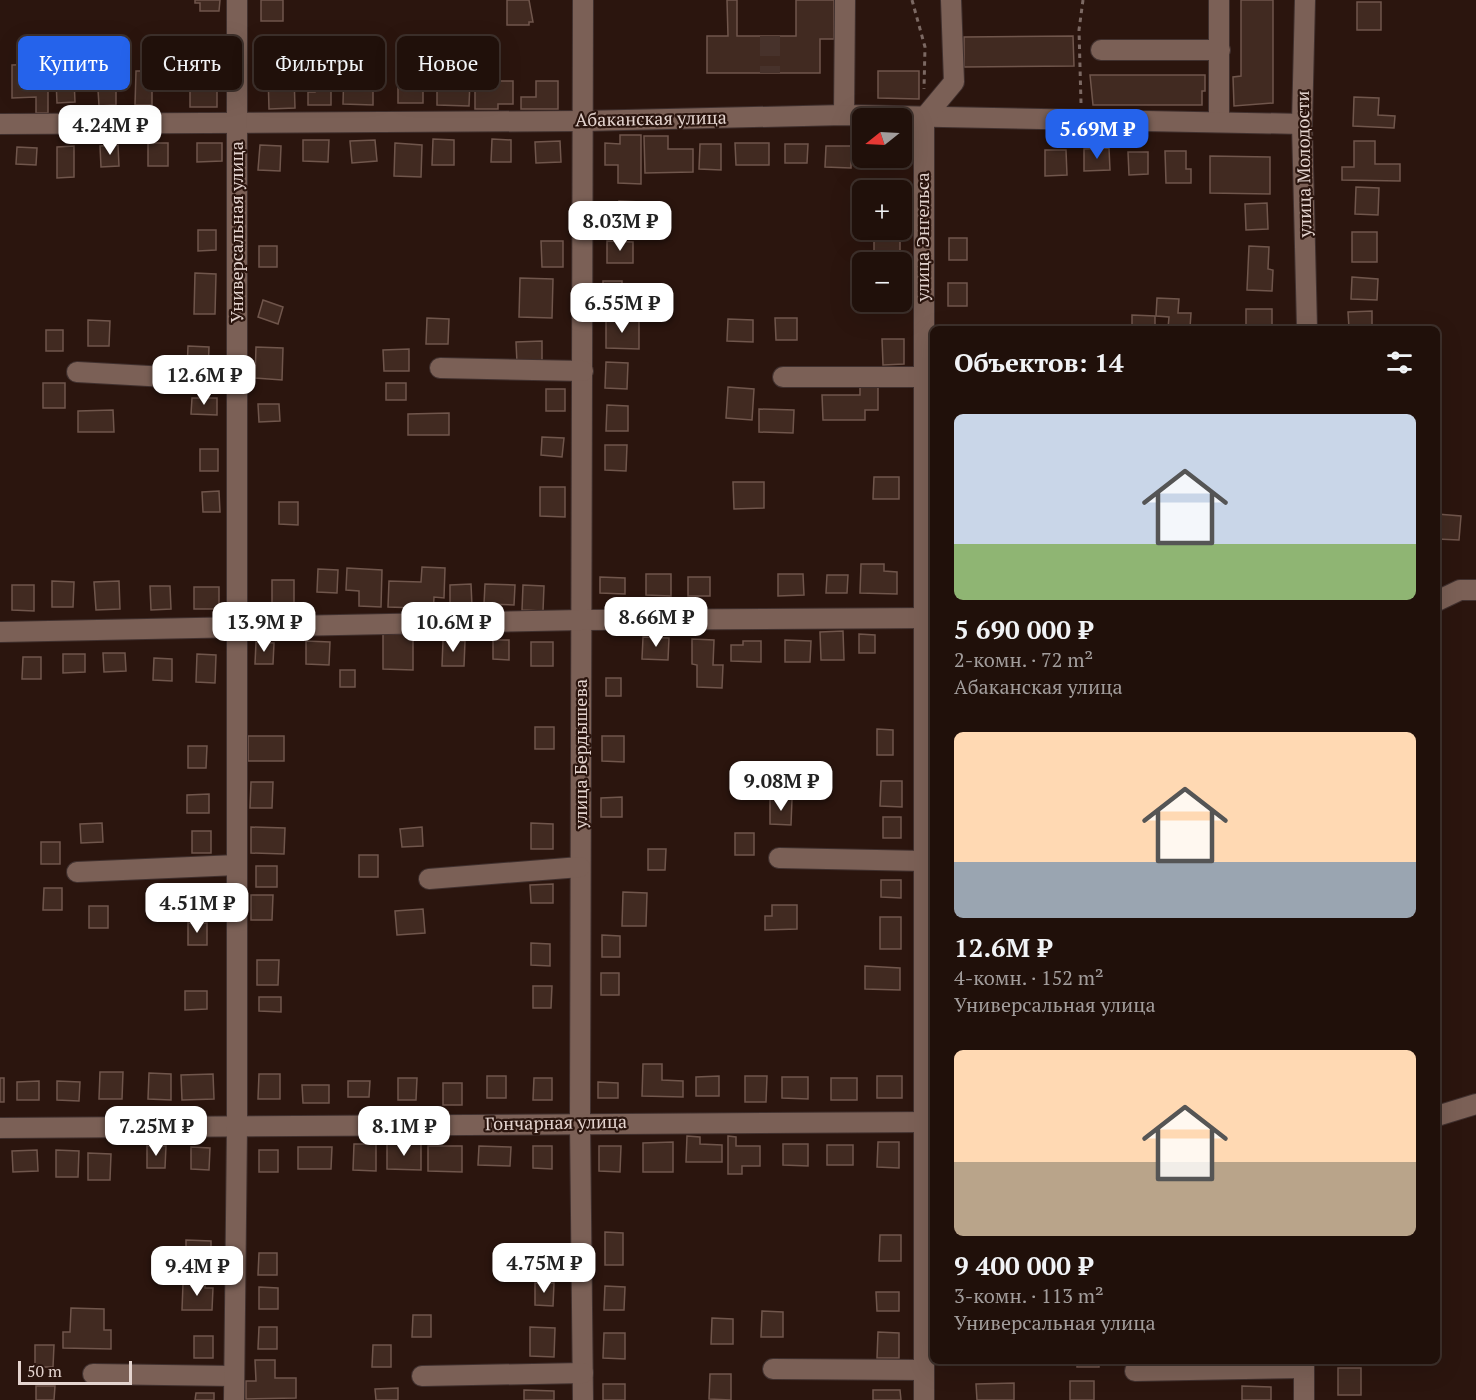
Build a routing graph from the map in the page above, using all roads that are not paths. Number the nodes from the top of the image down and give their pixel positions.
1 (237, 0) edge
2 (583, 0) edge
3 (845, 0) edge
4 (951, 0) edge
5 (1220, 0) edge
6 (1305, 0) edge
7 (1101, 50) dead end
8 (1220, 50) junction
9 (844, 115) junction
10 (924, 117) junction
11 (582, 120) junction
12 (236, 122) junction
13 (1219, 122) junction
14 (0, 124) edge
15 (1302, 124) junction
16 (1307, 326) edge
17 (440, 368) dead end
18 (583, 371) junction
19 (77, 372) dead end
20 (783, 377) dead end
21 (923, 377) junction
22 (238, 381) junction
23 (1476, 590) edge
24 (1440, 600) edge
25 (927, 618) edge
26 (581, 620) junction
27 (236, 627) junction
28 (0, 632) edge
29 (779, 858) dead end
30 (924, 861) junction
31 (237, 865) junction
32 (580, 867) junction
33 (77, 872) dead end
34 (429, 879) dead end
35 (1476, 1104) edge
36 (1440, 1115) edge
37 (580, 1122) junction
38 (929, 1122) edge
39 (237, 1127) junction
40 (0, 1128) edge
41 (1304, 1364) edge
42 (773, 1370) dead end
43 (924, 1371) junction
44 (1135, 1371) dead end
45 (583, 1373) junction
46 (93, 1374) dead end
47 (233, 1376) junction
48 (422, 1376) dead end
49 (234, 1400) edge
50 (583, 1400) edge
51 (924, 1400) edge
52 (1304, 1400) edge

1 - 12 street, Универсальная улица
2 - 11 street, улица Бердышева
3 - 9 street
4 - 10 street
5 - 8 street
6 - 15 street, улица Молодости
7 - 8 street
8 - 13 street
9 - 10 street, Абаканская улица
9 - 11 street, Абаканская улица
10 - 13 street, Абаканская улица
10 - 21 street, улица Энгельса
11 - 12 street, Абаканская улица
11 - 18 street, улица Бердышева
12 - 14 street, Абаканская улица
12 - 22 street, Универсальная улица
13 - 15 street, Абаканская улица
15 - 16 street, улица Молодости
17 - 18 street
18 - 26 street, улица Бердышева
19 - 22 street
20 - 21 street
21 - 25 street, улица Энгельса
22 - 27 street, Универсальная улица
23 - 24 street
25 - 26 street
25 - 30 street, улица Энгельса
26 - 27 street
26 - 32 street, улица Бердышева
27 - 28 street
27 - 31 street, Универсальная улица
29 - 30 street
30 - 38 street, улица Энгельса
31 - 33 street
31 - 39 street, Универсальная улица
32 - 34 street
32 - 37 street, улица Бердышева
35 - 36 street
37 - 38 street, Гончарная улица
37 - 39 street, Гончарная улица
37 - 45 street, улица Бердышева
38 - 43 street, улица Энгельса
39 - 40 street, Гончарная улица
39 - 47 street, Универсальная улица
41 - 44 street
41 - 52 street
42 - 43 street
43 - 51 street, улица Энгельса
45 - 48 street
45 - 50 street, улица Бердышева
46 - 47 street
47 - 49 street, Универсальная улица

